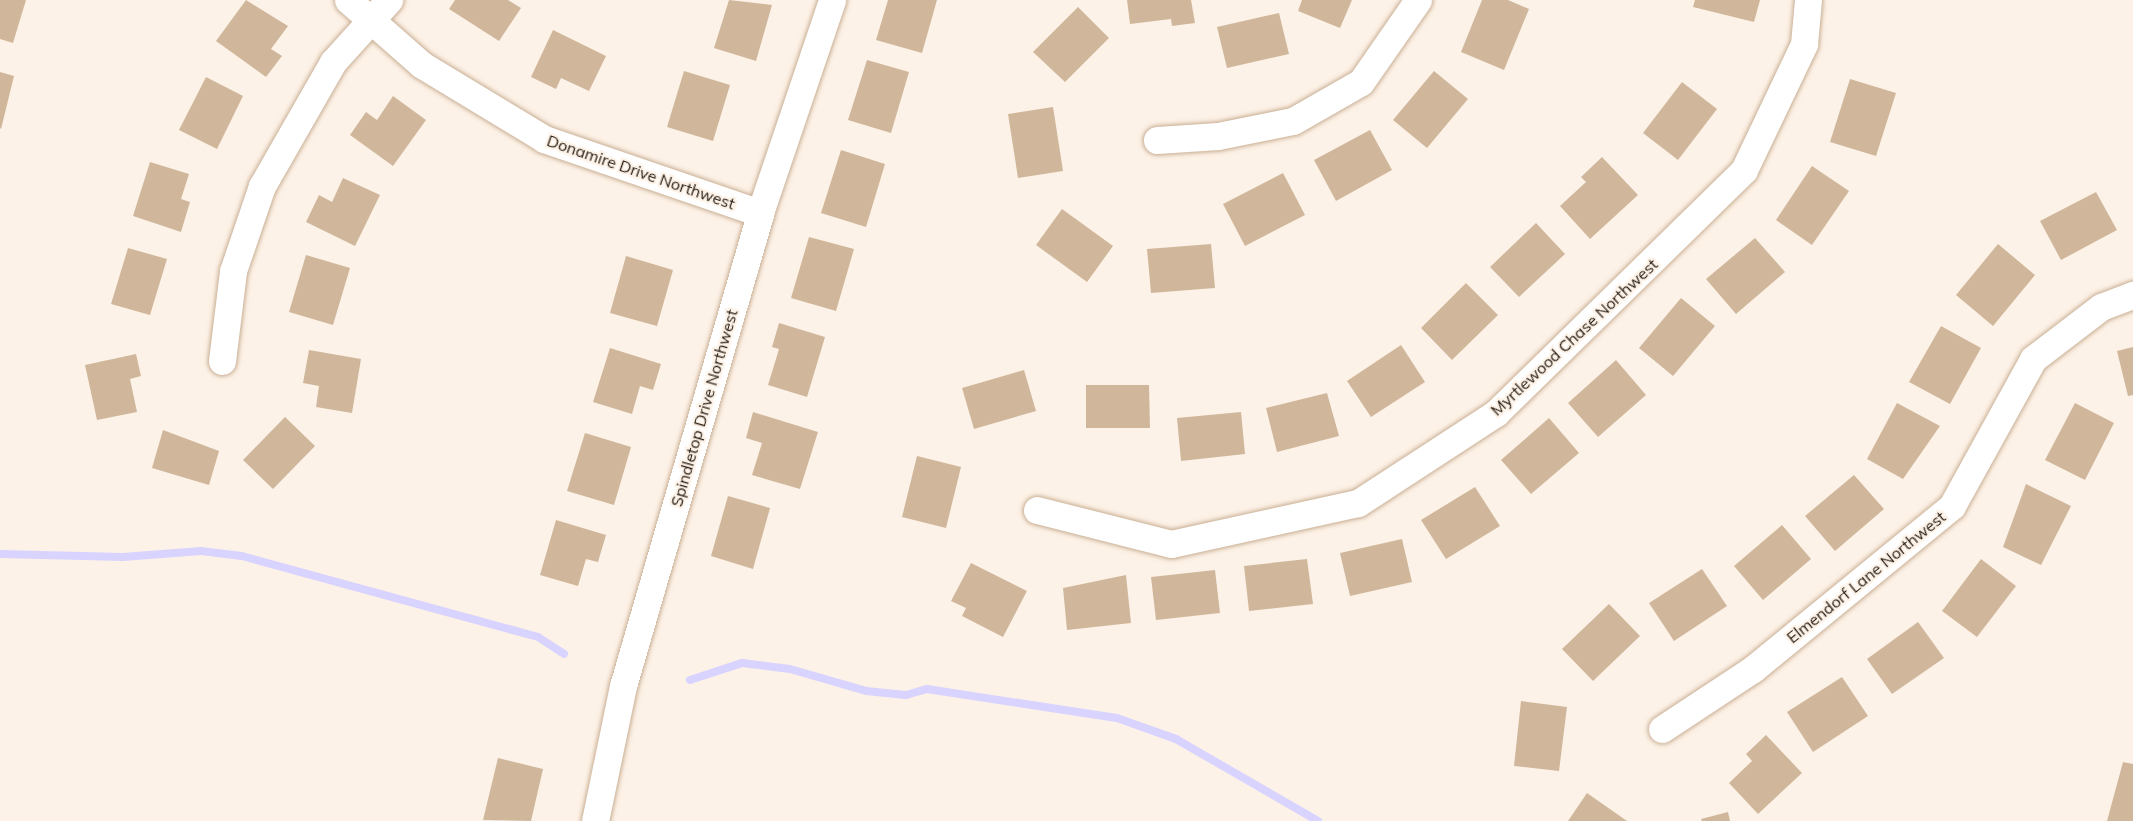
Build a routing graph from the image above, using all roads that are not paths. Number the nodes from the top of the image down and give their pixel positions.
1 (348, 0) edge
2 (832, 0) edge
3 (1418, 0) edge
4 (1808, 0) edge
5 (381, 10) edge
6 (1157, 140) dead end
7 (760, 213) junction
8 (2133, 295) edge
9 (222, 361) dead end
10 (1037, 510) dead end
11 (1662, 729) dead end
12 (595, 821) edge

1 - 5 street, Donamire Drive Northwest
2 - 7 street, Spindletop Drive Northwest
3 - 6 street
4 - 10 street, Myrtlewood Chase Northwest
5 - 7 street, Donamire Drive Northwest
5 - 9 street
7 - 12 street, Spindletop Drive Northwest
8 - 11 street, Elmendorf Lane Northwest

